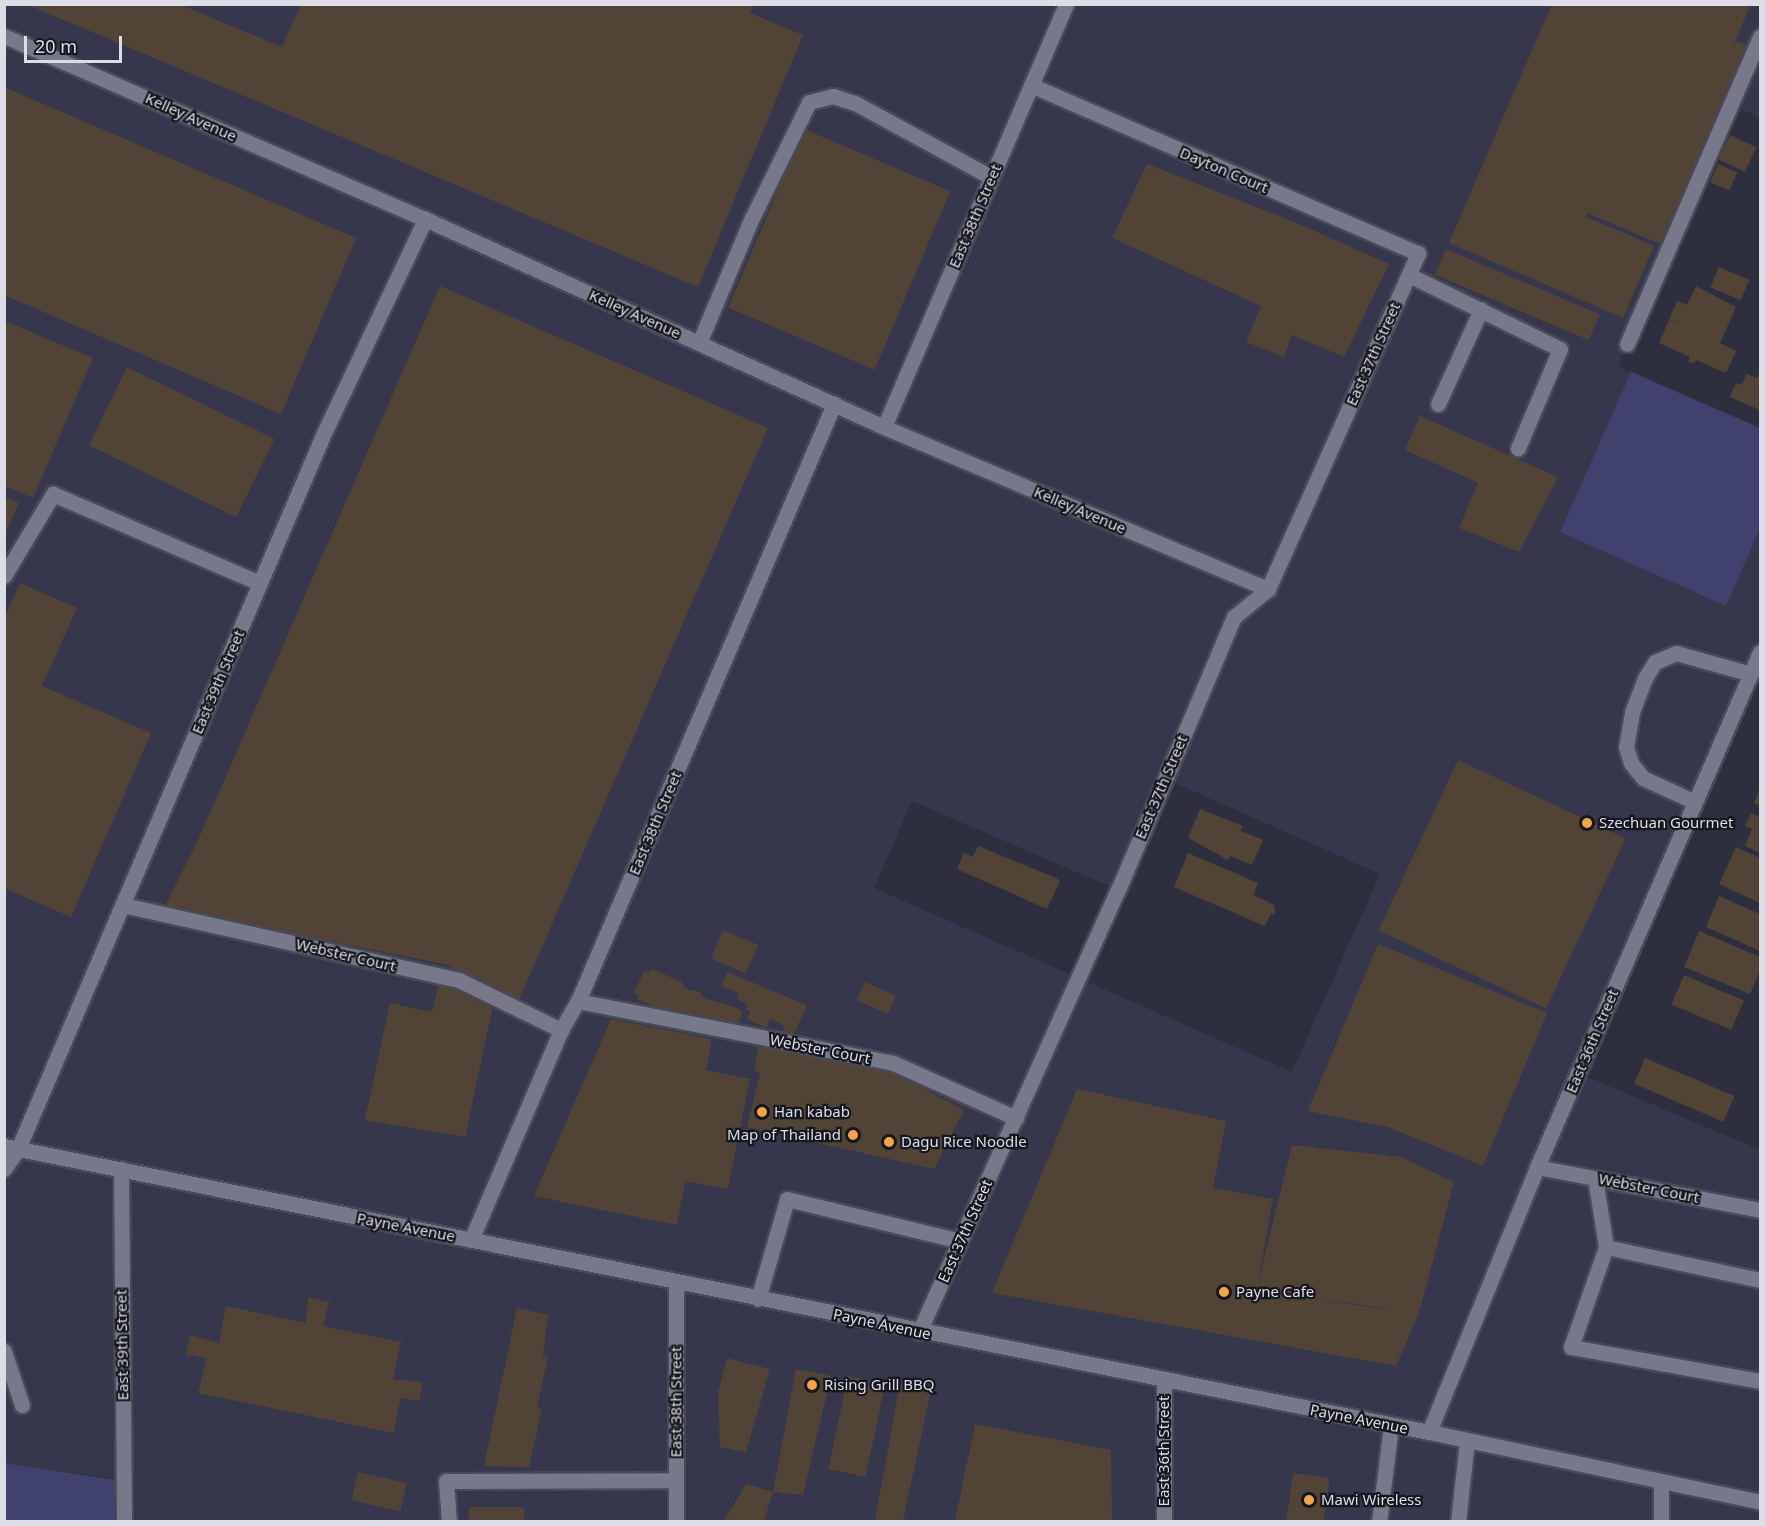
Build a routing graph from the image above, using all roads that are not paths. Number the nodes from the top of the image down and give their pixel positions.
1 (1066, 4) edge
2 (4, 36) edge
3 (1761, 36) edge
4 (1031, 85) junction
5 (991, 177) junction
6 (425, 219) junction
7 (1418, 253) joint
8 (1408, 275) junction
9 (1481, 309) junction
10 (699, 343) junction
11 (1627, 344) dead end
12 (834, 404) junction
13 (1438, 404) dead end
14 (884, 428) junction
15 (1518, 448) dead end
16 (4, 576) edge
17 (260, 583) junction
18 (1268, 589) junction
19 (1761, 652) edge
20 (1751, 674) junction
21 (1695, 802) junction
22 (123, 905) junction
23 (578, 1001) junction
24 (561, 1030) junction
25 (1016, 1118) junction
26 (11, 1147) edge
27 (1538, 1167) junction
28 (4, 1169) edge
29 (121, 1169) junction
30 (1594, 1178) junction
31 (1761, 1210) edge
32 (471, 1240) junction
33 (960, 1241) junction
34 (1606, 1247) junction
35 (1761, 1280) edge
36 (676, 1282) junction
37 (758, 1299) junction
38 (919, 1332) junction
39 (4, 1351) edge
40 (1164, 1381) junction
41 (1761, 1381) edge
42 (22, 1405) dead end
43 (1390, 1425) junction
44 (1429, 1432) junction
45 (1467, 1440) junction
46 (676, 1480) junction
47 (1661, 1482) junction
48 (1761, 1502) edge
49 (124, 1521) edge
50 (449, 1521) edge
51 (676, 1521) edge
52 (1164, 1521) edge
53 (1379, 1521) edge
54 (1458, 1521) edge
55 (1661, 1521) edge

1 - 4 street, East 38th Street
2 - 6 street, Kelley Avenue
3 - 11 street
4 - 5 street, East 38th Street
4 - 7 street, Dayton Court
5 - 10 street
5 - 14 street, East 38th Street
6 - 10 street, Kelley Avenue
6 - 17 street, East 39th Street
7 - 8 street, East 37th Street
8 - 9 street
8 - 18 street, East 37th Street
9 - 13 street
9 - 15 street
10 - 12 street, Kelley Avenue
12 - 14 street, Kelley Avenue
12 - 23 street, East 38th Street
14 - 18 street, Kelley Avenue
16 - 17 street
17 - 22 street, East 39th Street
18 - 25 street, East 37th Street
19 - 20 street, East 36th Street
20 - 21 street, East 36th Street
20 - 21 street
21 - 27 street, East 36th Street
22 - 24 street, Webster Court
22 - 26 street, East 39th Street
23 - 24 street, East 38th Street
23 - 25 street, Webster Court
24 - 32 street, East 38th Street
25 - 33 street, East 37th Street
26 - 28 street, East 39th Street
26 - 29 street, Payne Avenue
27 - 30 street, Webster Court
27 - 44 street, East 36th Street
29 - 32 street, Payne Avenue
29 - 49 street, East 39th Street
30 - 31 street, Webster Court
30 - 34 street
32 - 36 street, Payne Avenue
33 - 37 street
33 - 38 street, East 37th Street
34 - 35 street
34 - 41 street
36 - 37 street, Payne Avenue
36 - 46 street, East 38th Street
37 - 38 street, Payne Avenue
38 - 40 street, Payne Avenue
39 - 42 street
40 - 43 street, Payne Avenue
40 - 52 street, East 36th Street
43 - 44 street, Payne Avenue
43 - 53 street
44 - 45 street, Payne Avenue
45 - 47 street, Payne Avenue
45 - 54 street
46 - 50 street
46 - 51 street, East 38th Street
47 - 48 street, Payne Avenue
47 - 55 street

